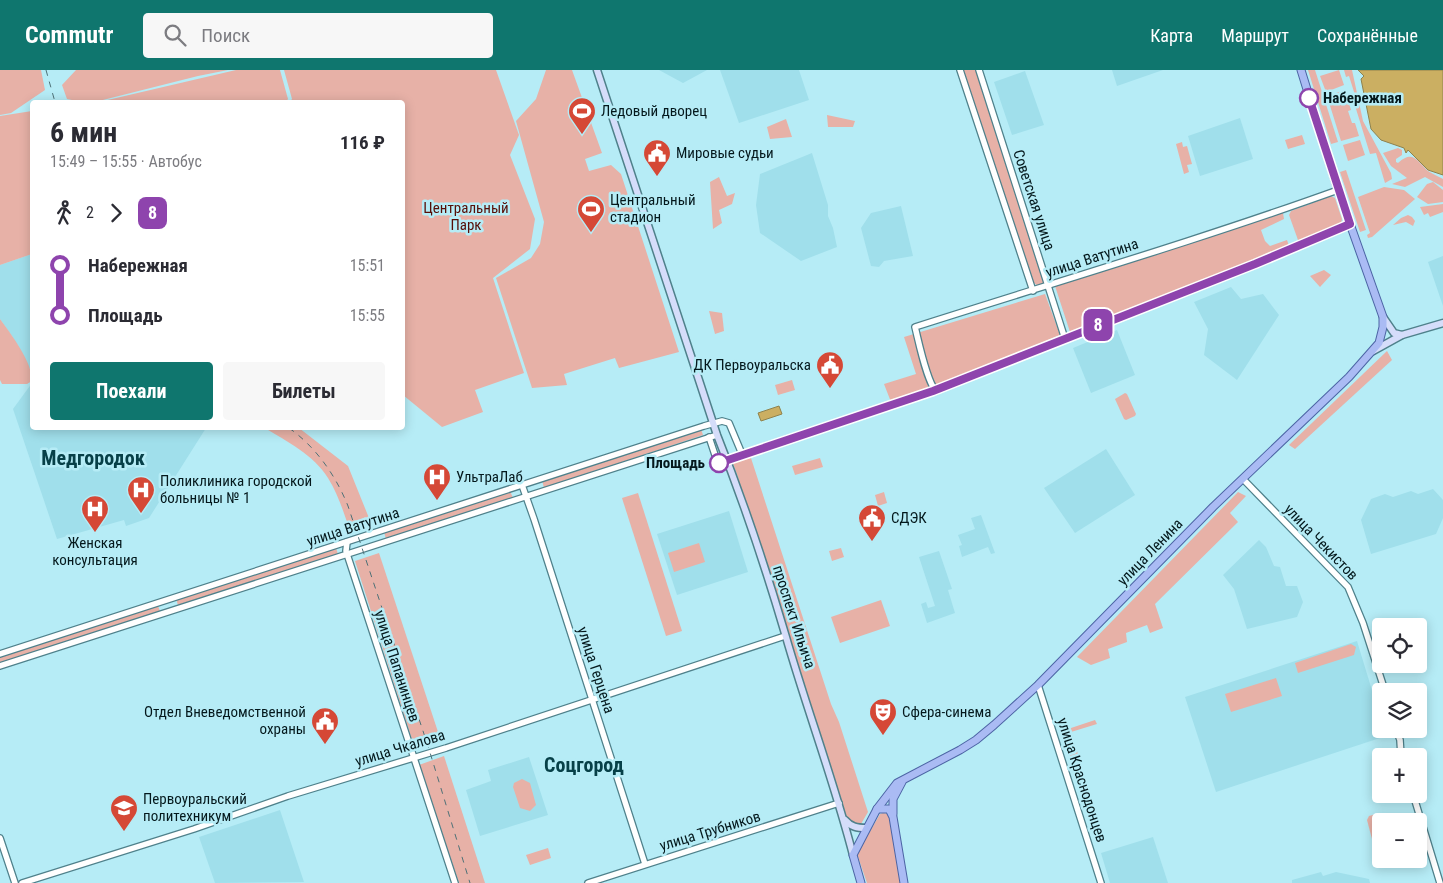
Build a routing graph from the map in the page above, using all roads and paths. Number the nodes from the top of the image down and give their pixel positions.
1 (597, 70) edge
2 (960, 70) edge
3 (979, 70) edge
4 (1301, 70) edge
5 (1338, 190) junction
6 (1350, 224) junction
7 (1049, 285) junction
8 (1033, 291) junction
9 (1383, 317) junction
10 (1443, 323) edge
11 (1402, 335) junction
12 (1065, 339) junction
13 (1372, 351) junction
14 (935, 390) junction
15 (714, 424) junction
16 (717, 434) junction
17 (709, 437) junction
18 (742, 454) junction
19 (727, 460) junction
20 (1243, 479) junction
21 (522, 485) junction
22 (526, 496) junction
23 (347, 542) junction
24 (348, 554) junction
25 (785, 636) junction
26 (0, 654) edge
27 (0, 666) edge
28 (1382, 683) edge
29 (1038, 685) junction
30 (592, 700) junction
31 (414, 758) junction
32 (906, 777) junction
33 (839, 803) junction
34 (1416, 803) edge
35 (877, 809) junction
36 (893, 817) junction
37 (844, 819) junction
38 (866, 828) junction
39 (0, 838) edge
40 (853, 855) junction
41 (646, 864) junction
42 (15, 883) edge
43 (22, 883) edge
44 (455, 883) edge
45 (588, 883) edge
46 (861, 883) edge
47 (904, 883) edge
48 (1101, 883) edge
49 (1440, 883) edge

1 - 15 main road, проспект Ильича
2 - 8 street, Советская улица
3 - 7 street, Советская улица
4 - 5 main road, улица Ленина
5 - 6 main road, улица Ленина
5 - 7 street, улица Ватутина
6 - 9 main road, улица Ленина
6 - 12 street
7 - 8 street, улица Ватутина
7 - 12 street, Советская улица
8 - 14 street, улица Ватутина
9 - 11 main road, улица Ленина
9 - 13 main road, улица Ленина
10 - 11 main road
11 - 13 main road
12 - 14 street
13 - 20 main road, улица Ленина
14 - 18 street
15 - 16 main road, проспект Ильича
15 - 17 street
15 - 18 street
15 - 21 street, улица Ватутина
16 - 17 street, улица Ватутина
16 - 19 main road, проспект Ильича
17 - 19 street
17 - 22 street, улица Ватутина
18 - 19 street
19 - 25 main road, проспект Ильича
20 - 28 street, улица Чекистов
20 - 29 main road, улица Ленина
21 - 22 street, улица Герцена
21 - 23 street, улица Ватутина
22 - 24 street, улица Ватутина
22 - 30 street, улица Герцена
23 - 24 street, улица Папанинцев
23 - 26 street, улица Ватутина
24 - 27 street, улица Ватутина
24 - 31 street, улица Папанинцев
25 - 30 street, улица Чкалова
25 - 33 main road, проспект Ильича
29 - 32 main road, улица Ленина
29 - 48 street, улица Краснодонцев
30 - 31 street, улица Чкалова
30 - 41 street, улица Герцена
31 - 43 street, улица Чкалова
31 - 44 street, улица Папанинцев
32 - 35 main road, улица Ленина
32 - 36 main road
33 - 37 main road, проспект Ильича
33 - 41 street, улица Трубников
34 - 49 street
35 - 36 main road
35 - 38 main road, улица Ленина
36 - 47 main road
37 - 38 main road
37 - 40 main road, проспект Ильича
38 - 40 main road, улица Ленина
39 - 42 street
40 - 46 main road, проспект Ильича
41 - 45 street, улица Трубников

